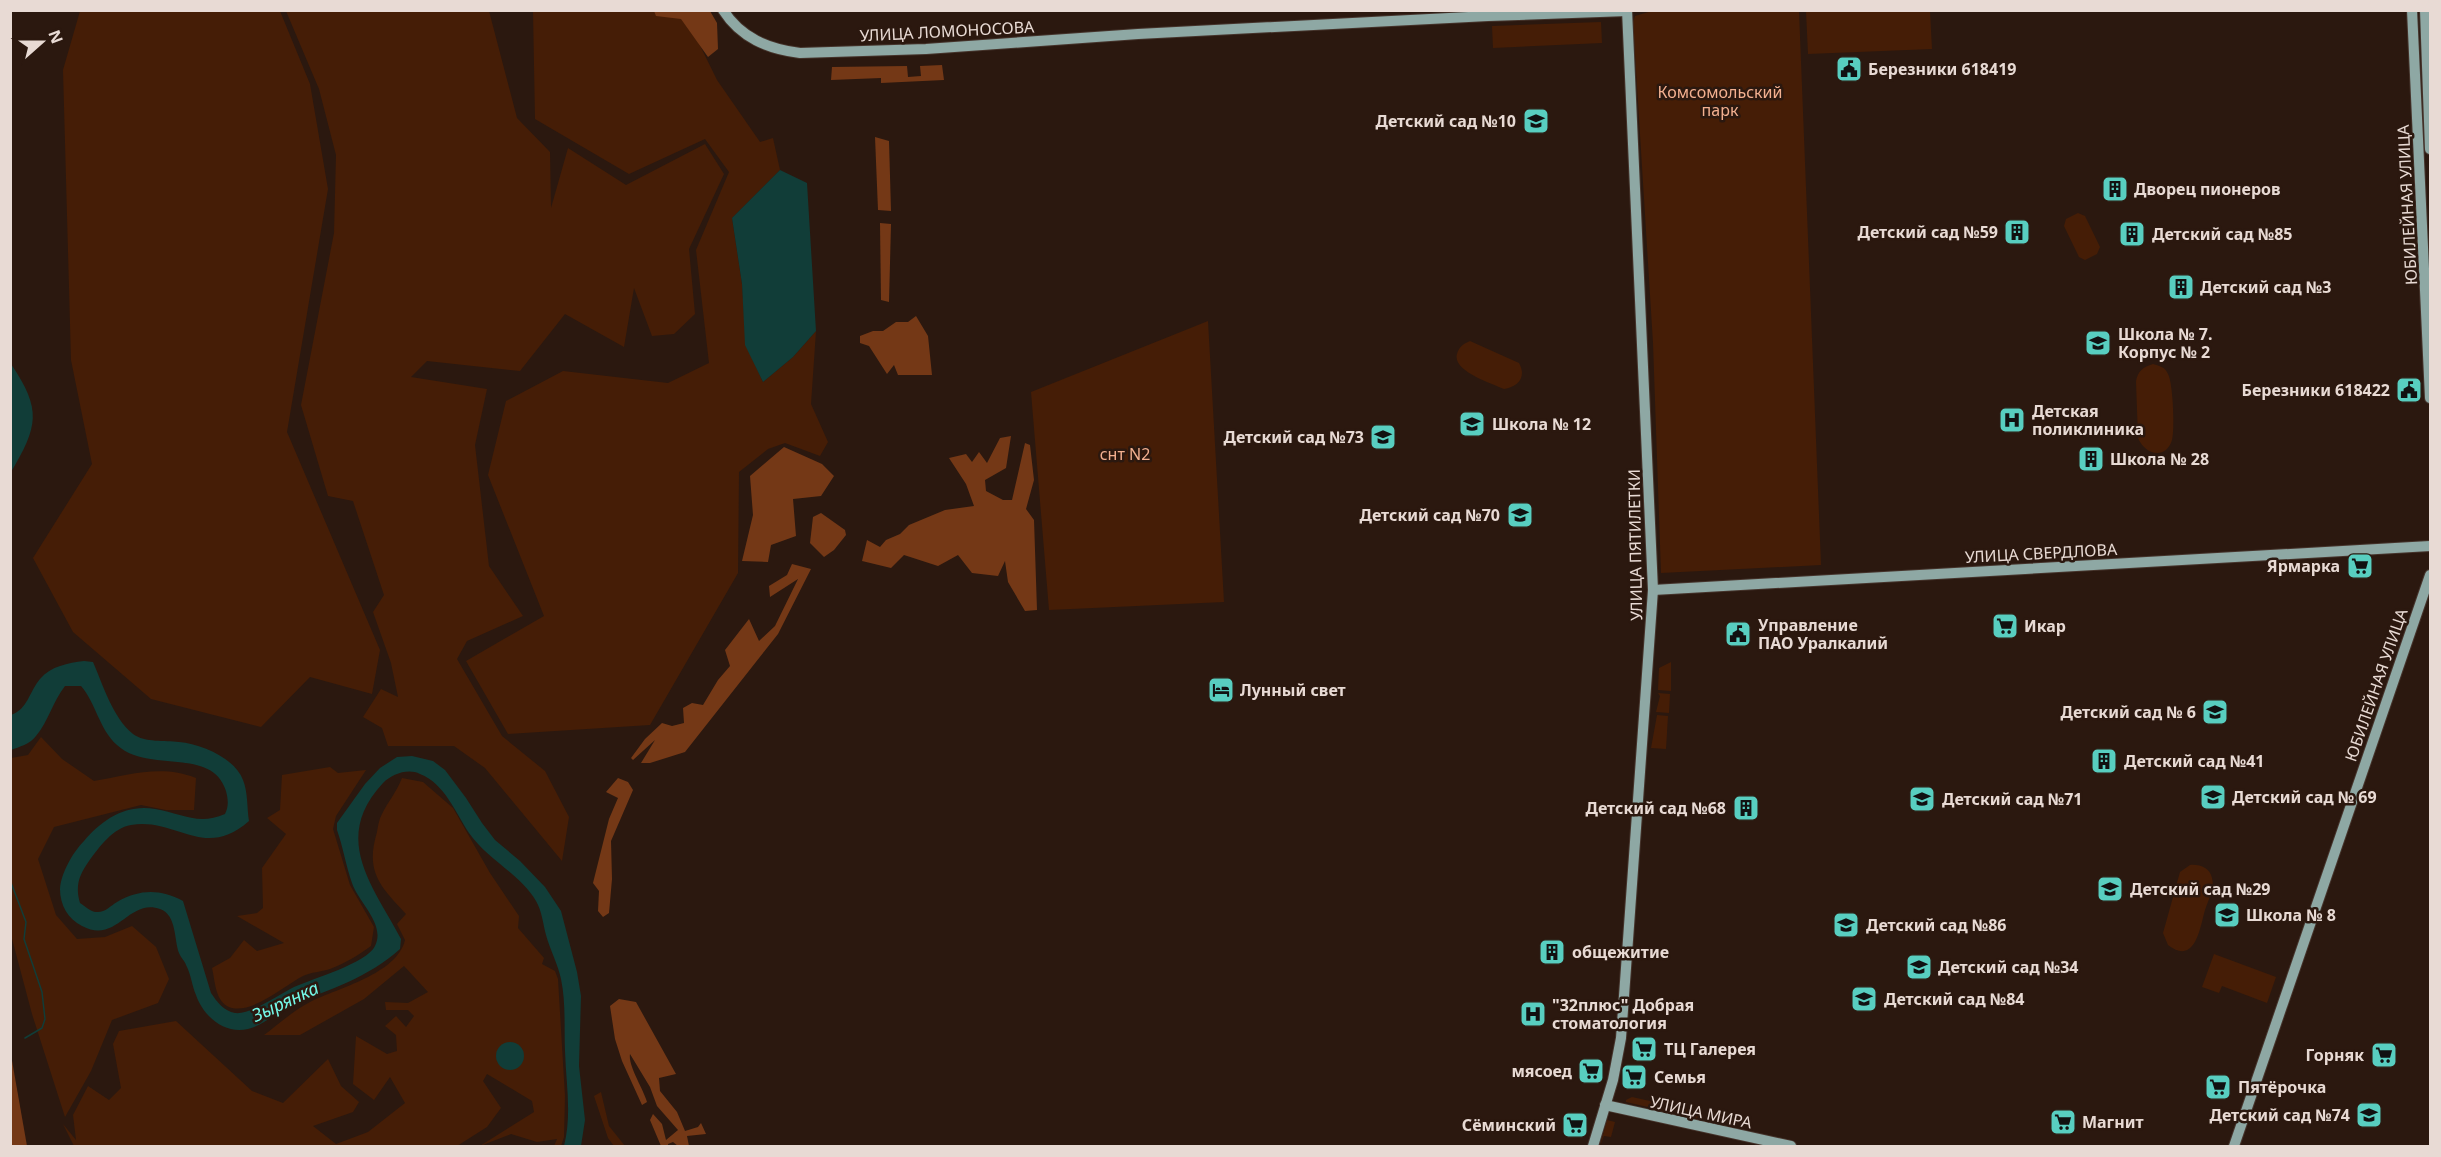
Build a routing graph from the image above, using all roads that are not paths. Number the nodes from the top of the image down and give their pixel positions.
1 (723, 10) edge
2 (2412, 10) edge
3 (2425, 10) edge
4 (1627, 11) edge
5 (2430, 148) edge
6 (2430, 398) edge
7 (2430, 546) edge
8 (2430, 575) edge
9 (1653, 590) junction
10 (1605, 1105) junction
11 (1593, 1146) edge
12 (1791, 1146) edge
13 (2234, 1146) edge

1 - 4 main road, УЛИЦА ЛОМОНОСОВА
2 - 6 main road, ЮБИЛЕЙНАЯ УЛИЦА
3 - 5 main road, ЮБИЛЕЙНАЯ УЛИЦА
4 - 9 main road, УЛИЦА ПЯТИЛЕТКИ
7 - 9 main road, УЛИЦА СВЕРДЛОВА
8 - 13 main road, ЮБИЛЕЙНАЯ УЛИЦА
9 - 10 main road, УЛИЦА ПЯТИЛЕТКИ
10 - 11 main road, УЛИЦА ПЯТИЛЕТКИ
10 - 12 main road, УЛИЦА МИРА

